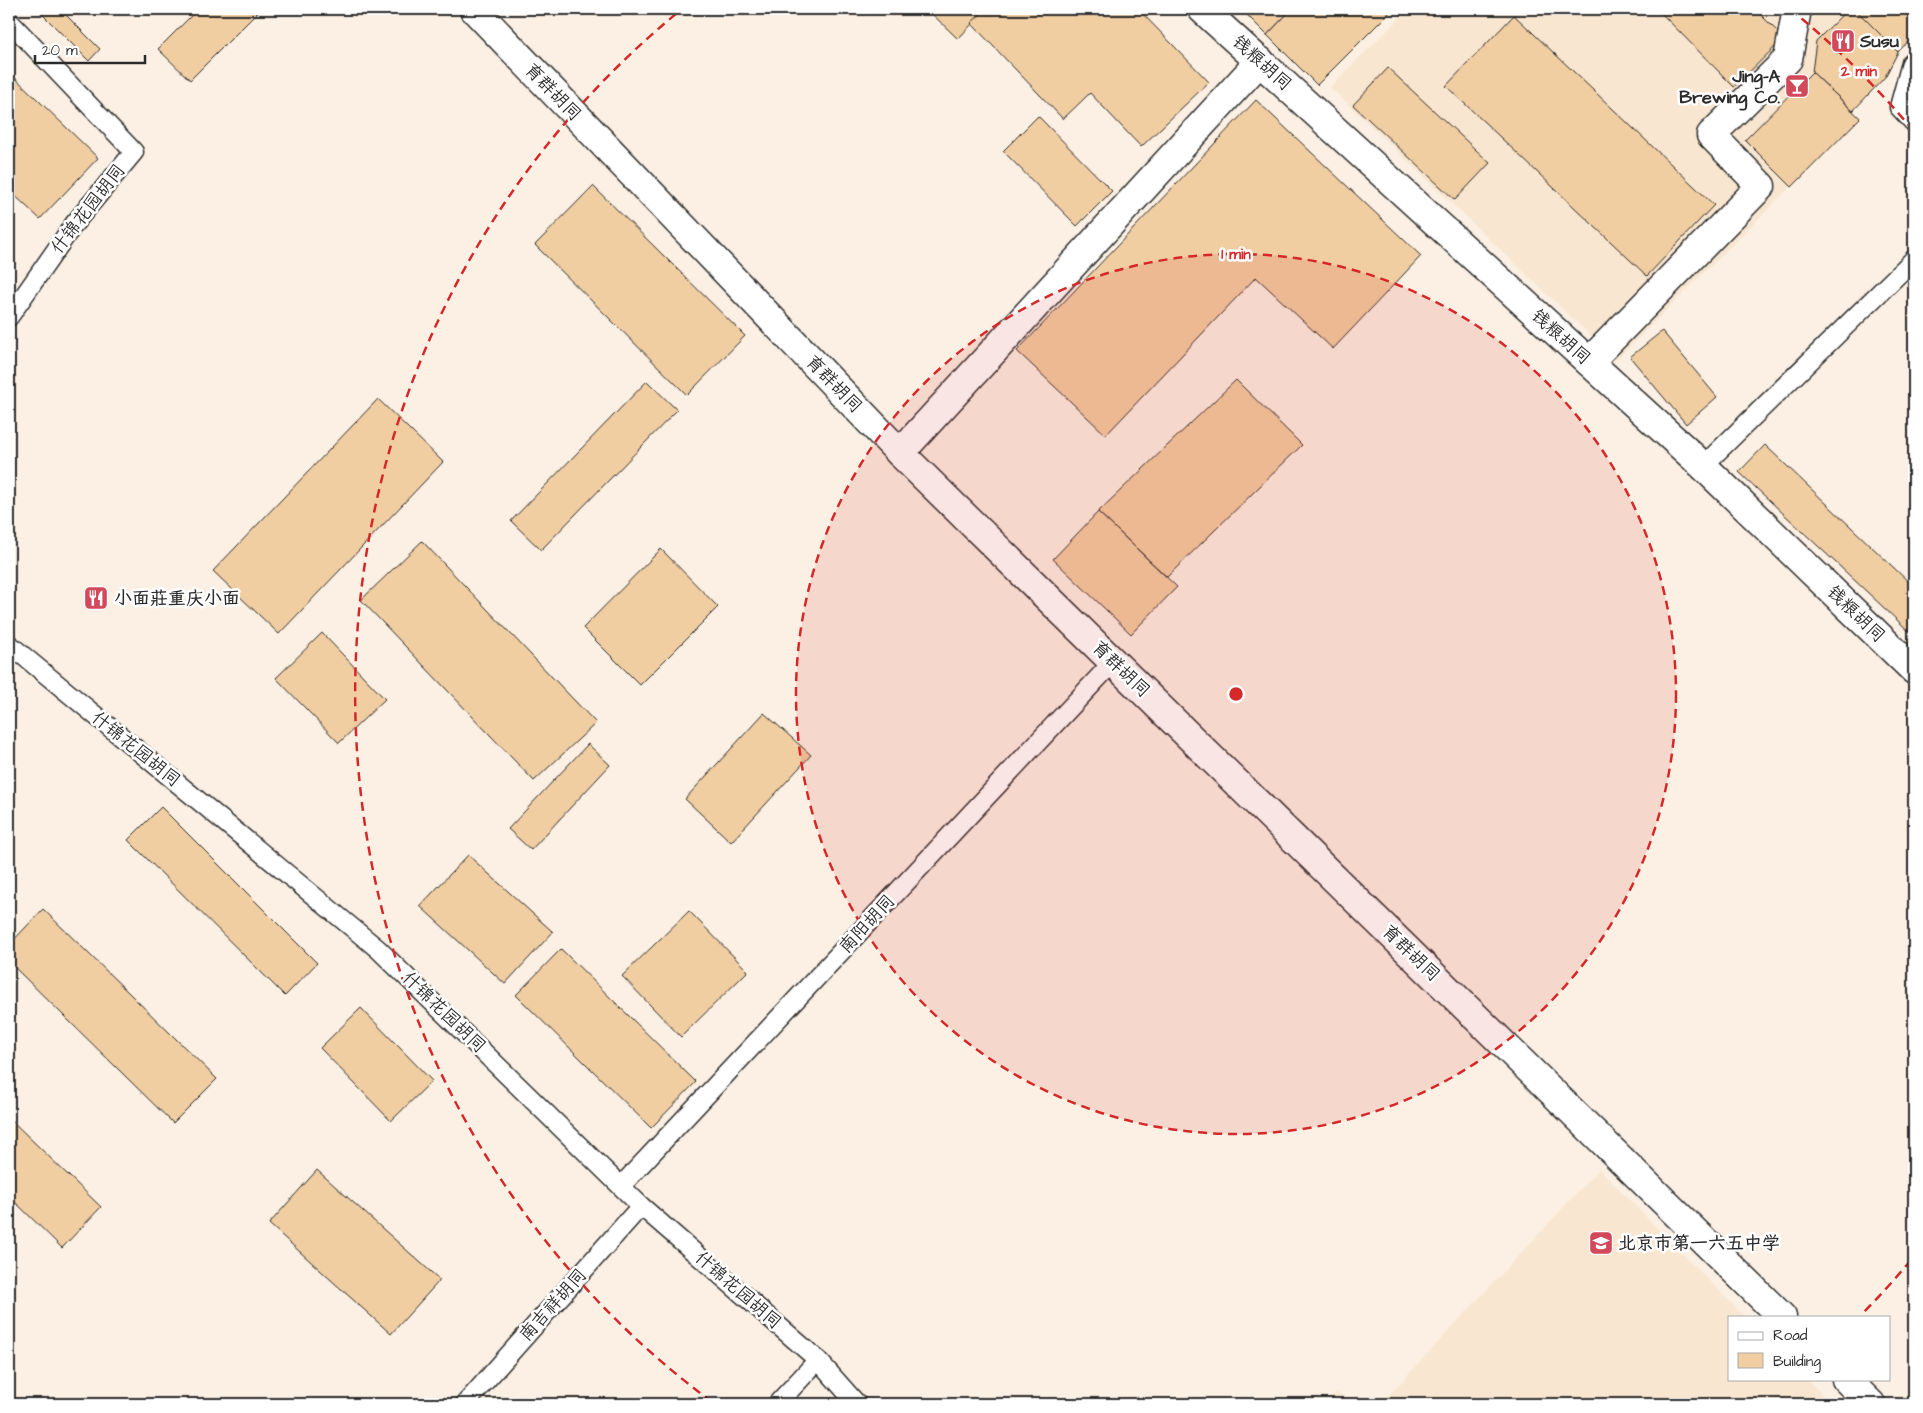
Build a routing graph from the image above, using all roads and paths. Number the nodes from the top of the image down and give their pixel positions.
1 (474, 9) edge
2 (1202, 9) edge
3 (1797, 9) edge
4 (9, 21) edge
5 (1914, 60) edge
6 (1260, 61) junction
7 (1914, 122) edge
8 (1914, 259) edge
9 (9, 317) edge
10 (1589, 362) junction
11 (900, 453) junction
12 (1703, 466) junction
13 (9, 644) edge
14 (1114, 661) junction
15 (1914, 670) edge
16 (621, 1186) junction
17 (641, 1206) junction
18 (1781, 1316) edge
19 (818, 1360) junction
20 (1847, 1380) edge
21 (465, 1404) edge
22 (776, 1404) edge
23 (857, 1404) edge
24 (1871, 1404) edge

1 - 11 street, 育群胡同
2 - 6 street, 钱粮胡同
3 - 10 street
4 - 9 lane, 什锦花园胡同
5 - 7 lane
6 - 10 street, 钱粮胡同
6 - 11 street
8 - 12 lane
10 - 12 street, 钱粮胡同
11 - 14 street, 育群胡同
12 - 15 street, 钱粮胡同
13 - 16 lane, 什锦花园胡同
14 - 16 lane, 南阳胡同
14 - 18 street, 育群胡同
16 - 17 lane, 什锦花园胡同
17 - 19 lane, 什锦花园胡同
17 - 21 lane, 南吉祥胡同
19 - 22 lane
19 - 23 lane, 什锦花园胡同
20 - 24 street

